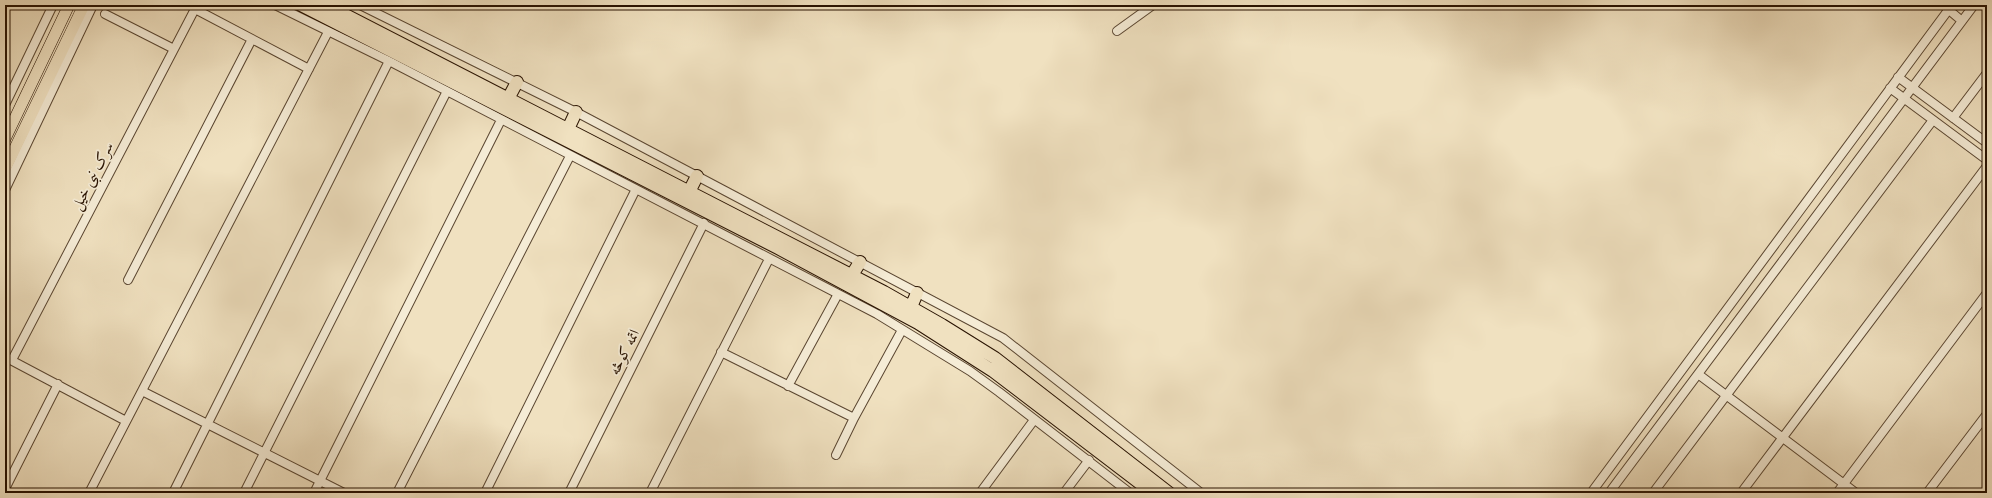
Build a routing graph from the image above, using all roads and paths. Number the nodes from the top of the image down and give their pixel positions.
1 (53, 5) edge
2 (69, 5) edge
3 (84, 5) edge
4 (94, 5) edge
5 (275, 5) edge
6 (301, 5) edge
7 (326, 5) edge
8 (360, 5) edge
9 (1153, 5) edge
10 (1974, 5) edge
11 (196, 7) edge
12 (1948, 7) edge
13 (105, 14) dead end
14 (1962, 21) junction
15 (1116, 31) dead end
16 (328, 32) junction
17 (252, 39) junction
18 (174, 49) junction
19 (389, 61) junction
20 (309, 69) junction
21 (1987, 73) edge
22 (1898, 77) junction
23 (516, 82) junction
24 (1890, 88) junction
25 (1912, 88) junction
26 (447, 91) junction
27 (508, 98) junction
28 (1904, 98) junction
29 (5, 105) edge
30 (576, 112) junction
31 (1953, 118) junction
32 (501, 120) junction
33 (1933, 120) junction
34 (568, 129) junction
35 (5, 139) edge
36 (1987, 143) edge
37 (570, 156) junction
38 (1987, 160) edge
39 (1987, 166) edge
40 (5, 169) edge
41 (697, 176) junction
42 (636, 189) junction
43 (5, 190) edge
44 (688, 192) junction
45 (704, 223) junction
46 (769, 259) junction
47 (860, 262) junction
48 (852, 275) junction
49 (128, 280) dead end
50 (917, 293) junction
51 (1987, 293) edge
52 (838, 294) junction
53 (911, 307) junction
54 (902, 330) junction
55 (721, 352) junction
56 (9, 359) edge
57 (1698, 374) junction
58 (58, 384) junction
59 (788, 386) junction
60 (142, 391) junction
61 (1727, 396) junction
62 (1987, 414) edge
63 (854, 418) junction
64 (1034, 420) junction
65 (126, 421) junction
66 (208, 423) junction
67 (1783, 437) junction
68 (265, 452) junction
69 (836, 455) dead end
70 (1089, 460) junction
71 (321, 481) junction
72 (1844, 484) junction
73 (5, 489) edge
74 (89, 493) edge
75 (172, 493) edge
76 (244, 493) edge
77 (314, 493) edge
78 (344, 493) edge
79 (397, 493) edge
80 (485, 493) edge
81 (569, 493) edge
82 (650, 493) edge
83 (980, 493) edge
84 (1064, 493) edge
85 (1130, 493) edge
86 (1153, 493) edge
87 (1169, 493) edge
88 (1201, 493) edge
89 (1591, 493) edge
90 (1609, 493) edge
91 (1653, 493) edge
92 (1741, 493) edge
93 (1837, 493) edge
94 (1856, 493) edge
95 (1927, 493) edge

1 - 29 street
2 - 35 main road
3 - 40 main road
4 - 43 street
5 - 16 street
6 - 86 highway
7 - 27 highway
8 - 23 street
9 - 15 street
10 - 14 street
11 - 17 street
11 - 18 street, سرک نبی خیل
12 - 14 street
12 - 22 street
13 - 18 street
14 - 25 street
16 - 19 street
16 - 20 street
17 - 20 street
17 - 49 street
18 - 56 street, سرک نبی خیل
19 - 26 street
19 - 66 street
20 - 60 street
21 - 31 street
22 - 24 street
22 - 25 street
23 - 27 highway
23 - 30 street
24 - 28 street
24 - 89 street
25 - 28 street
25 - 31 street
26 - 32 street
26 - 68 street
27 - 34 highway
28 - 33 street
28 - 57 street
30 - 34 highway
30 - 41 street
31 - 36 street
32 - 37 street
32 - 71 street
33 - 38 street
33 - 61 street
34 - 44 highway
37 - 42 street
37 - 79 street
39 - 67 street
41 - 44 highway
41 - 47 street
42 - 45 street
42 - 80 street
44 - 48 highway
45 - 46 street
45 - 81 street, اتمه کوڅه
46 - 52 street
46 - 55 street
47 - 48 highway
47 - 50 street
48 - 53 highway
50 - 53 highway
50 - 88 street
51 - 72 street
52 - 54 street
52 - 59 street
53 - 87 highway
54 - 63 street
54 - 64 street
55 - 59 street
55 - 82 street
56 - 58 street
57 - 61 street
57 - 90 street
58 - 65 street
58 - 73 street
59 - 63 street
60 - 65 street
60 - 66 street
61 - 67 street
61 - 91 street
62 - 95 street
63 - 69 street
64 - 70 street
64 - 83 street
65 - 74 street
66 - 68 street
66 - 75 street
67 - 72 street
67 - 92 street
68 - 71 street
68 - 76 street
70 - 84 street
70 - 85 street
71 - 77 street
71 - 78 street
72 - 93 street
72 - 94 street

